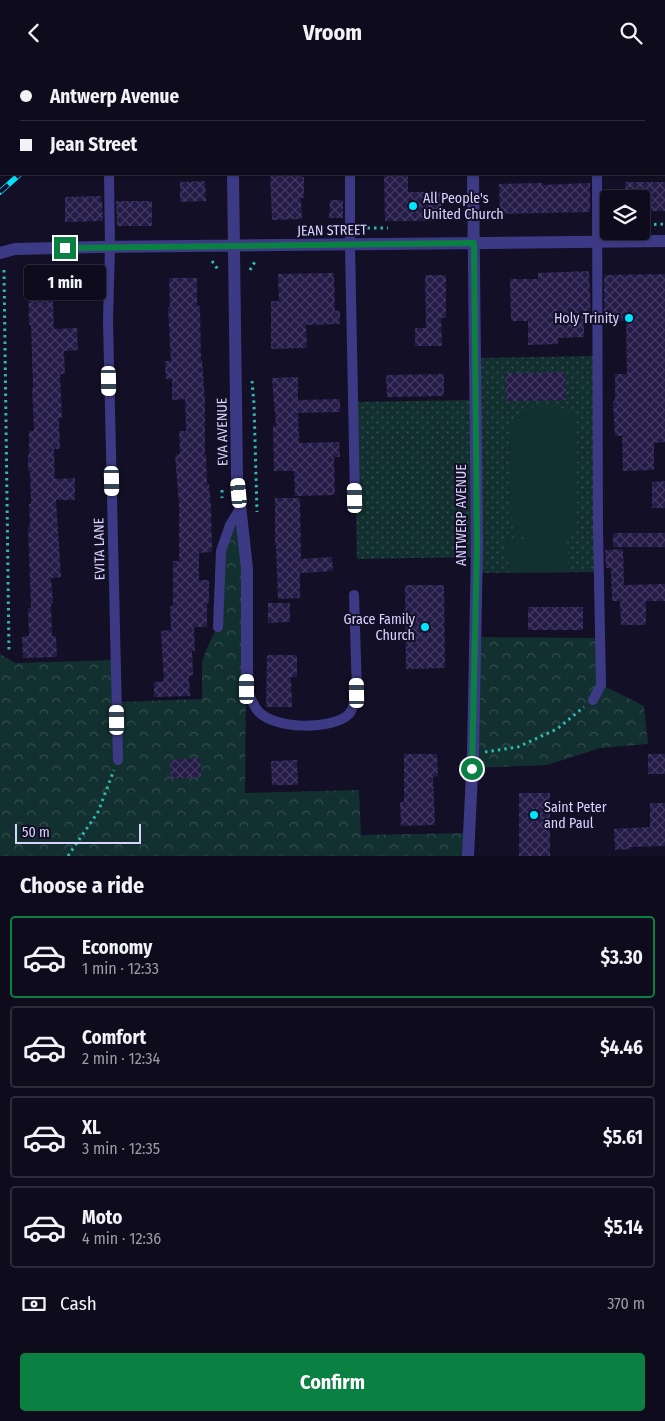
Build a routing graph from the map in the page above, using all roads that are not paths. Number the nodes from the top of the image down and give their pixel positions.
1 (109, 175) edge
2 (233, 175) edge
3 (350, 175) edge
4 (472, 175) edge
5 (597, 175) edge
6 (665, 241) edge
7 (474, 243) junction
8 (598, 243) junction
9 (350, 245) junction
10 (234, 246) junction
11 (110, 247) junction
12 (0, 253) edge
13 (355, 498) dead end
14 (240, 509) junction
15 (354, 595) dead end
16 (218, 627) dead end
17 (247, 689) joint
18 (592, 700) road end
19 (118, 760) road end
20 (468, 856) edge

1 - 11 lane, EVITA LANE
2 - 10 street, EVA AVENUE
3 - 9 lane
4 - 7 street, ANTWERP AVENUE
5 - 8 lane
6 - 8 street, JEAN STREET
7 - 8 street, JEAN STREET
7 - 9 street, JEAN STREET
7 - 20 street, ANTWERP AVENUE
8 - 18 lane
9 - 10 street, JEAN STREET
9 - 13 lane
10 - 11 street, JEAN STREET
10 - 14 street, EVA AVENUE
11 - 12 street, JEAN STREET
11 - 19 lane, EVITA LANE
14 - 16 lane
14 - 17 street, EVA AVENUE
15 - 17 lane

